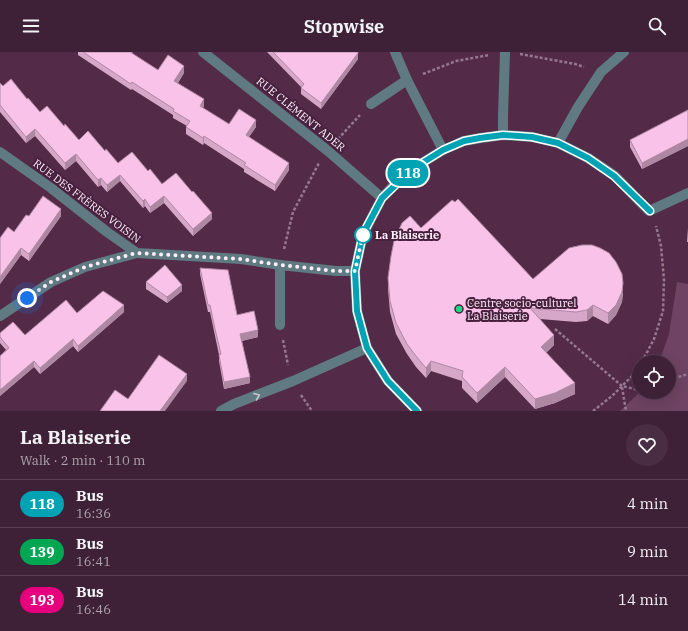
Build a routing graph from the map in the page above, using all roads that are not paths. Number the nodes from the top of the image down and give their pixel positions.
1 (203, 52) edge
2 (395, 52) edge
3 (505, 52) edge
4 (624, 52) edge
5 (407, 80) junction
6 (371, 104) road end
7 (503, 135) junction
8 (558, 143) junction
9 (443, 150) junction
10 (0, 152) edge
11 (688, 192) edge
12 (382, 198) junction
13 (136, 253) junction
14 (280, 265) junction
15 (355, 271) junction
16 (0, 316) edge
17 (280, 325) dead end
18 (367, 348) junction
19 (221, 411) edge
20 (417, 411) edge

1 - 12 street, RUE CLÉMENT ADER
2 - 5 street
3 - 7 street
4 - 8 street
5 - 6 street
5 - 9 street
7 - 8 street
7 - 9 street
8 - 11 street
9 - 12 street
10 - 13 street, RUE DES FRÈRES VOISIN
12 - 15 street
13 - 14 street, RUE DES FRÈRES VOISIN
13 - 16 street
14 - 15 street, RUE DES FRÈRES VOISIN
14 - 17 street
15 - 18 street
19 -> 18 street
18 - 20 street

